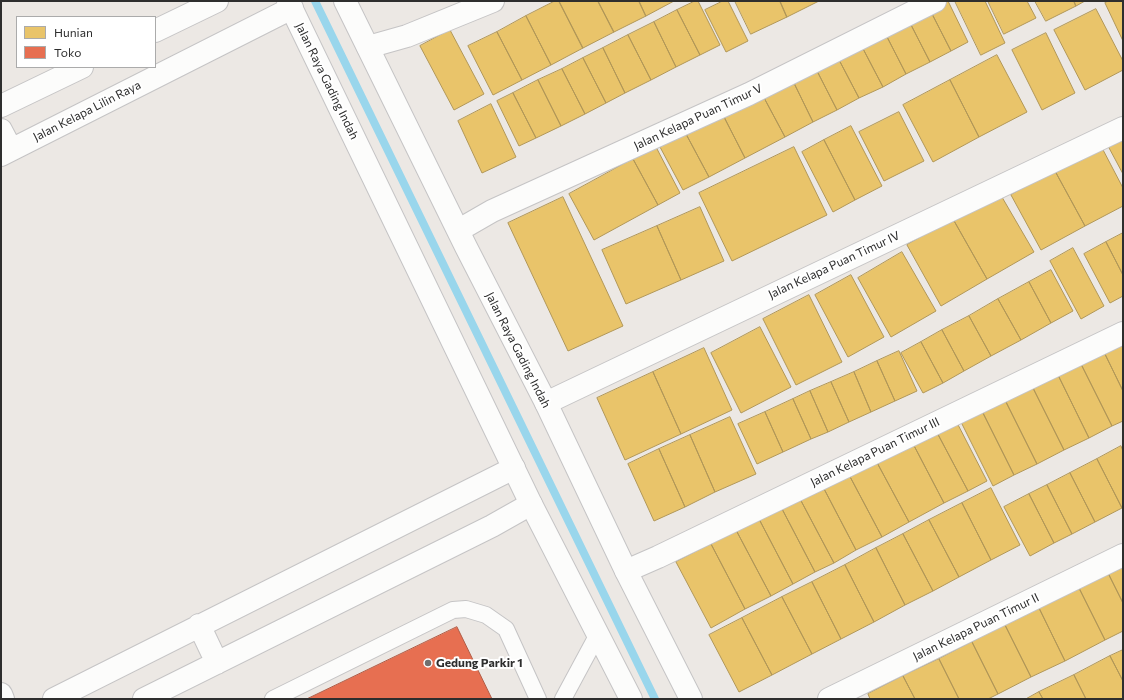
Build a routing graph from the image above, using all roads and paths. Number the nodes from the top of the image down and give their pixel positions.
1 (217, 1) edge
2 (345, 1) edge
3 (493, 1) edge
4 (935, 1) edge
5 (290, 5) edge
6 (156, 31) edge
7 (368, 48) junction
8 (80, 68) edge
9 (1, 106) edge
10 (1123, 128) edge
11 (1, 130) edge
12 (6, 152) edge
13 (458, 230) junction
14 (1123, 333) edge
15 (546, 403) junction
16 (514, 468) junction
17 (531, 504) junction
18 (1123, 555) edge
19 (626, 571) junction
20 (199, 625) junction
21 (598, 634) junction
22 (217, 663) junction
23 (1, 694) edge
24 (4, 699) edge
25 (54, 699) edge
26 (144, 699) edge
27 (273, 699) edge
28 (538, 699) edge
29 (563, 699) edge
30 (632, 699) edge
31 (690, 699) edge
32 (829, 699) edge

1 - 6 street
2 - 7 street, Jalan Raya Gading Indah
3 - 7 street
4 - 13 street, Jalan Kelapa Puan Timur V
5 - 12 street, Jalan Kelapa Lilin Raya
5 - 16 street, Jalan Raya Gading Indah
7 - 13 street, Jalan Raya Gading Indah
8 - 9 street
10 - 15 street, Jalan Kelapa Puan Timur IV
11 - 12 street, Jalan Kelapa Lilin Raya
13 - 15 street, Jalan Raya Gading Indah
14 - 19 street, Jalan Kelapa Puan Timur III
15 - 19 street, Jalan Raya Gading Indah
16 - 17 street, Jalan Raya Gading Indah
16 - 20 street
17 - 21 street, Jalan Raya Gading Indah
17 - 22 street
18 - 32 street, Jalan Kelapa Puan Timur II
19 - 31 street, Jalan Raya Gading Indah
20 - 22 street
20 - 25 street
21 - 29 lane
21 - 30 street, Jalan Raya Gading Indah
22 - 26 street
23 - 24 street
27 - 28 lane

